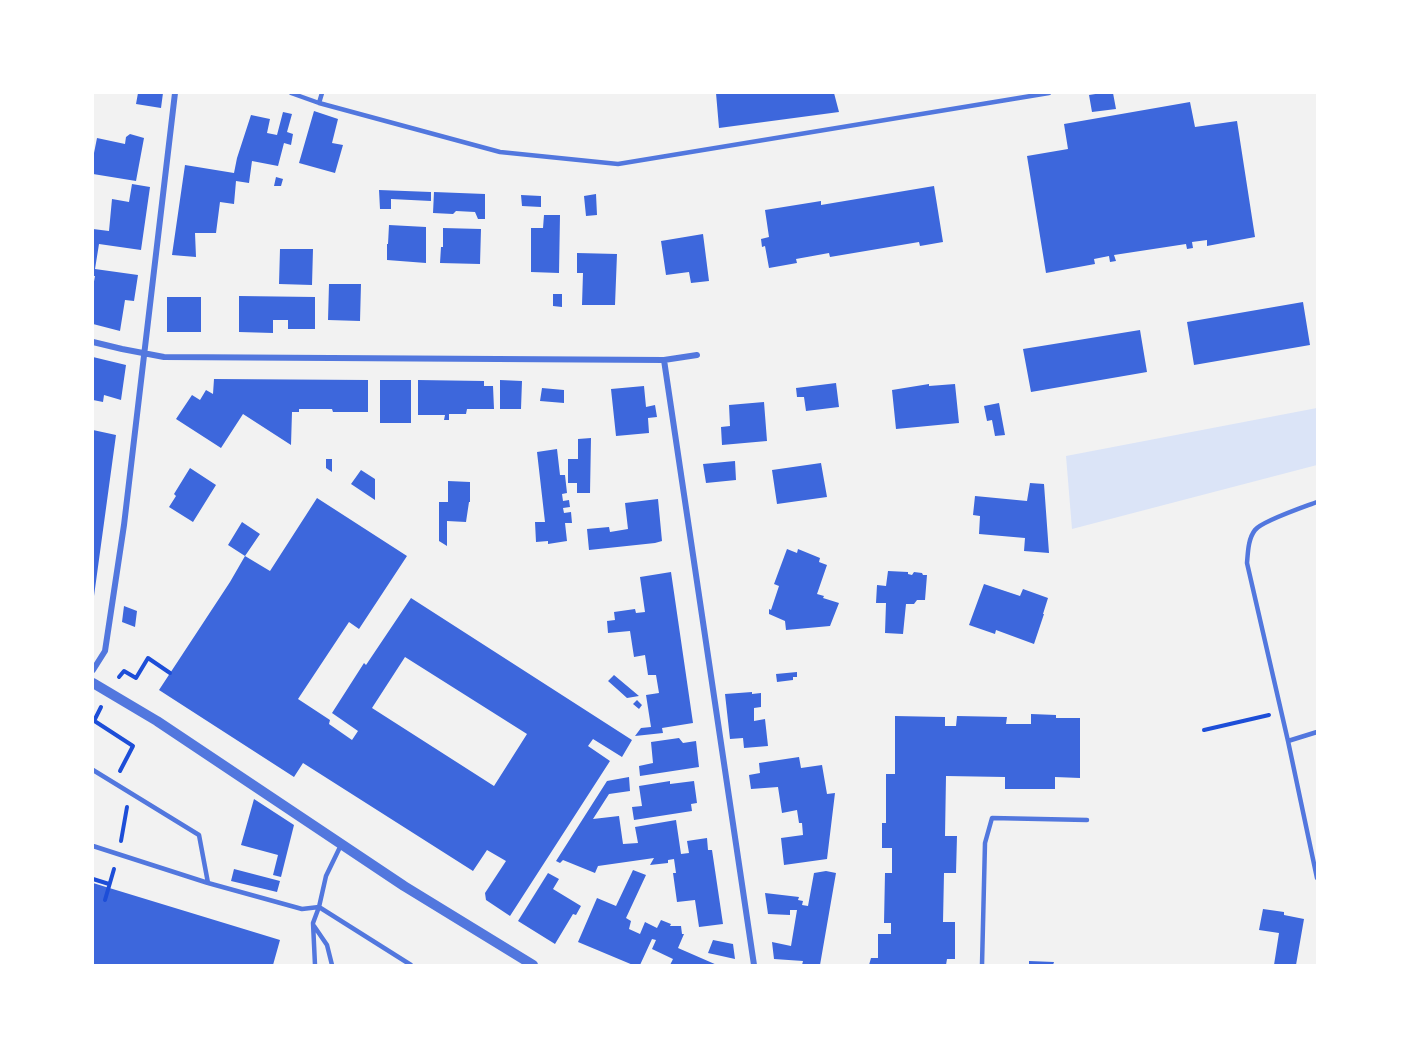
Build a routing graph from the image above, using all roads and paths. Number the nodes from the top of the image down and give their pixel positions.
1 (175, 93) edge
2 (291, 93) edge
3 (322, 93) edge
4 (1049, 93) edge
5 (319, 102) junction
6 (93, 342) edge
7 (145, 354) junction
8 (697, 355) dead end
9 (664, 360) junction
10 (1317, 502) edge
11 (93, 670) edge
12 (170, 673) dead end
13 (136, 678) dead end
14 (93, 683) edge
15 (1317, 732) edge
16 (1288, 741) junction
17 (93, 770) edge
18 (1087, 820) dead end
19 (341, 844) junction
20 (93, 846) edge
21 (1317, 878) edge
22 (93, 879) edge
23 (208, 883) junction
24 (109, 884) dead end
25 (319, 907) junction
26 (312, 923) junction
27 (315, 965) edge
28 (332, 965) edge
29 (411, 965) edge
30 (533, 965) edge
31 (754, 965) edge
32 (982, 965) edge

1 - 7 street
2 - 5 lane
3 - 5 lane
4 - 5 lane
6 - 7 street
7 - 9 street
7 - 11 street
8 - 9 street
9 - 31 street
10 - 16 lane
12 - 13 path
14 - 19 street
15 - 16 lane
16 - 21 lane
17 - 23 lane
18 - 32 lane
19 - 25 lane
19 - 30 street
20 - 23 lane
22 - 24 path
23 - 25 lane
25 - 26 lane
25 - 29 lane
26 - 27 lane
26 - 28 lane

